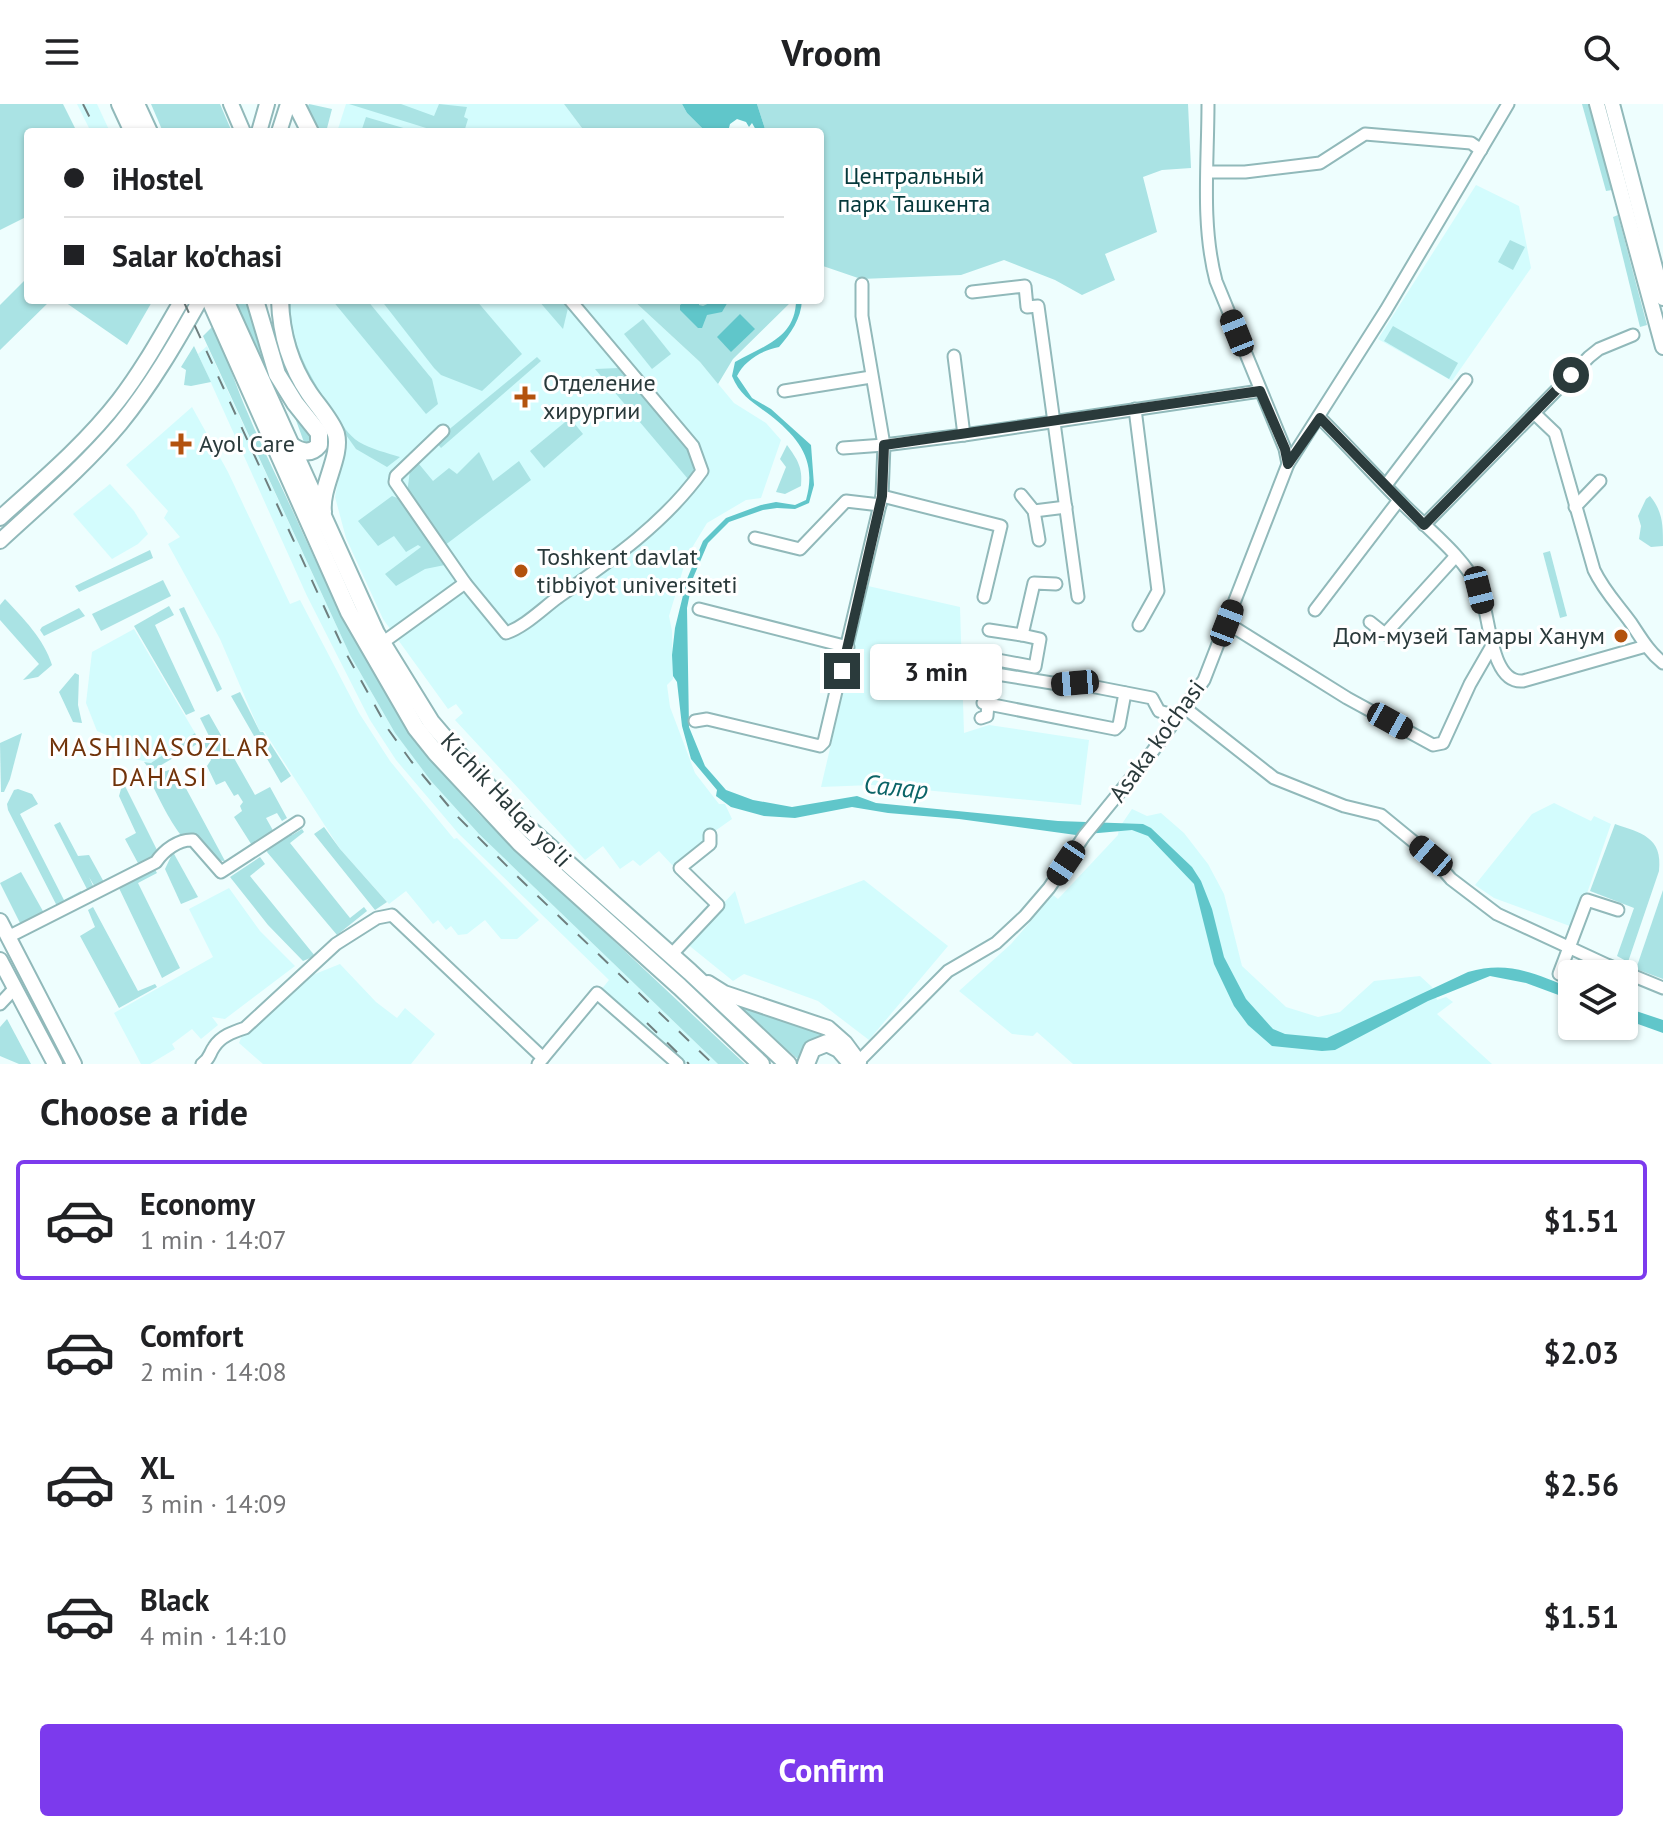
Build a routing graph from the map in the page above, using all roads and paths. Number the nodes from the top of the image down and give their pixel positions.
1 (120, 104) edge
2 (136, 104) edge
3 (231, 104) edge
4 (267, 104) edge
5 (288, 104) edge
6 (296, 104) edge
7 (1208, 104) edge
8 (1508, 104) edge
9 (1597, 104) edge
10 (1612, 104) edge
11 (131, 128) edge
12 (147, 128) edge
13 (241, 128) edge
14 (260, 128) edge
15 (280, 128) edge
16 (308, 128) edge
17 (1481, 150) junction
18 (1208, 172) junction
19 (862, 284) dead end
20 (972, 292) dead end
21 (1663, 298) edge
22 (180, 304) edge
23 (198, 304) edge
24 (213, 304) edge
25 (226, 304) edge
26 (256, 304) edge
27 (281, 304) edge
28 (573, 304) edge
29 (228, 323) junction
30 (1633, 335) dead end
31 (1663, 347) edge
32 (954, 356) dead end
33 (871, 377) junction
34 (1466, 380) dead end
35 (784, 391) dead end
36 (1260, 391) junction
37 (1135, 409) junction
38 (1534, 413) junction
39 (1320, 418) junction
40 (1053, 421) junction
41 (318, 430) junction
42 (443, 431) dead end
43 (964, 435) junction
44 (884, 445) junction
45 (292, 446) junction
46 (843, 448) dead end
47 (1288, 464) junction
48 (1600, 481) dead end
49 (309, 484) junction
50 (1386, 485) junction
51 (1021, 495) dead end
52 (881, 500) junction
53 (1399, 500) junction
54 (1066, 507) junction
55 (1575, 507) junction
56 (1034, 511) junction
57 (0, 518) edge
58 (324, 518) junction
59 (1424, 525) junction
60 (755, 538) dead end
61 (1039, 540) dead end
62 (0, 541) edge
63 (1455, 557) junction
64 (465, 583) junction
65 (1056, 584) dead end
66 (984, 597) dead end
67 (1078, 597) dead end
68 (699, 609) dead end
69 (1315, 610) dead end
70 (1370, 622) dead end
71 (1227, 623) junction
72 (1139, 625) dead end
73 (989, 630) dead end
74 (1022, 635) junction
75 (1493, 644) junction
76 (1646, 646) junction
77 (848, 647) junction
78 (376, 648) junction
79 (1663, 663) edge
80 (1125, 693) junction
81 (1182, 712) junction
82 (981, 718) dead end
83 (695, 721) dead end
84 (298, 822) dead end
85 (710, 835) dead end
86 (1618, 910) dead end
87 (0, 921) edge
88 (8, 937) junction
89 (1569, 948) junction
90 (671, 955) junction
91 (0, 960) edge
92 (1564, 960) edge
93 (690, 972) junction
94 (1663, 988) edge
95 (4, 994) edge
96 (540, 1061) edge
97 (856, 1063) edge
98 (55, 1064) edge
99 (74, 1064) edge
100 (202, 1064) edge
101 (678, 1064) edge
102 (761, 1064) edge
103 (788, 1064) edge
104 (806, 1064) edge

1 - 11 highway
2 - 12 highway
3 - 13 main road
4 - 14 main road
5 - 15 main road
6 - 16 highway
7 - 18 street
8 - 17 street, Asaka ko'chasi
9 - 31 main road
10 - 21 main road
17 - 18 street
17 - 39 street, Asaka ko'chasi
18 - 36 street
19 - 33 street
20 - 40 street
22 - 57 main road
23 - 62 main road
24 - 29 highway, Kichik Halqa yo'li
25 - 29 highway, Kichik Halqa yo'li
26 - 41 highway
27 - 58 highway
28 - 64 street
29 - 45 highway, Kichik Halqa yo'li
29 - 78 highway, Kichik Halqa yo'li
30 - 38 street
32 - 43 street
33 - 35 street
33 - 44 street
34 - 50 street
36 - 37 street
36 - 47 street
37 - 40 street
37 - 72 street
38 - 55 street
38 - 59 street
39 - 47 street, Asaka ko'chasi
39 - 50 street
40 - 43 street
40 - 54 street
41 - 45 highway
41 - 49 highway
42 - 64 street
43 - 44 street
44 - 46 street
44 - 52 street
45 - 49 highway, Kichik Halqa yo'li
47 - 71 street, Asaka ko'chasi
48 - 55 street
49 - 58 highway, Kichik Halqa yo'li
50 - 53 street
51 - 56 street
52 - 60 street
52 - 66 street
52 - 77 street
53 - 59 street
53 - 69 street
54 - 56 street
54 - 67 street
55 - 76 street
56 - 61 street
58 - 78 highway, Kichik Halqa yo'li
59 - 63 street
63 - 70 street
63 - 75 street
64 - 78 street
65 - 74 street
68 - 77 street
71 - 75 street
71 - 81 street, Asaka ko'chasi
73 - 74 street
74 - 80 street
75 - 76 street
76 - 79 street
77 - 83 street
78 - 90 highway, Kichik Halqa yo'li
78 - 102 highway, Kichik Halqa yo'li
80 - 81 street
80 - 82 street
81 - 89 street
81 - 97 street, Asaka ko'chasi
84 - 88 street
85 - 90 street
86 - 89 street
87 - 88 main road
88 - 99 main road
89 - 92 street
89 - 94 street
90 - 93 highway, Kichik Halqa yo'li
91 - 95 main road
93 - 97 main road
93 - 103 highway, Kichik Halqa yo'li
95 - 98 main road
96 - 100 street
96 - 101 street
97 - 104 highway

